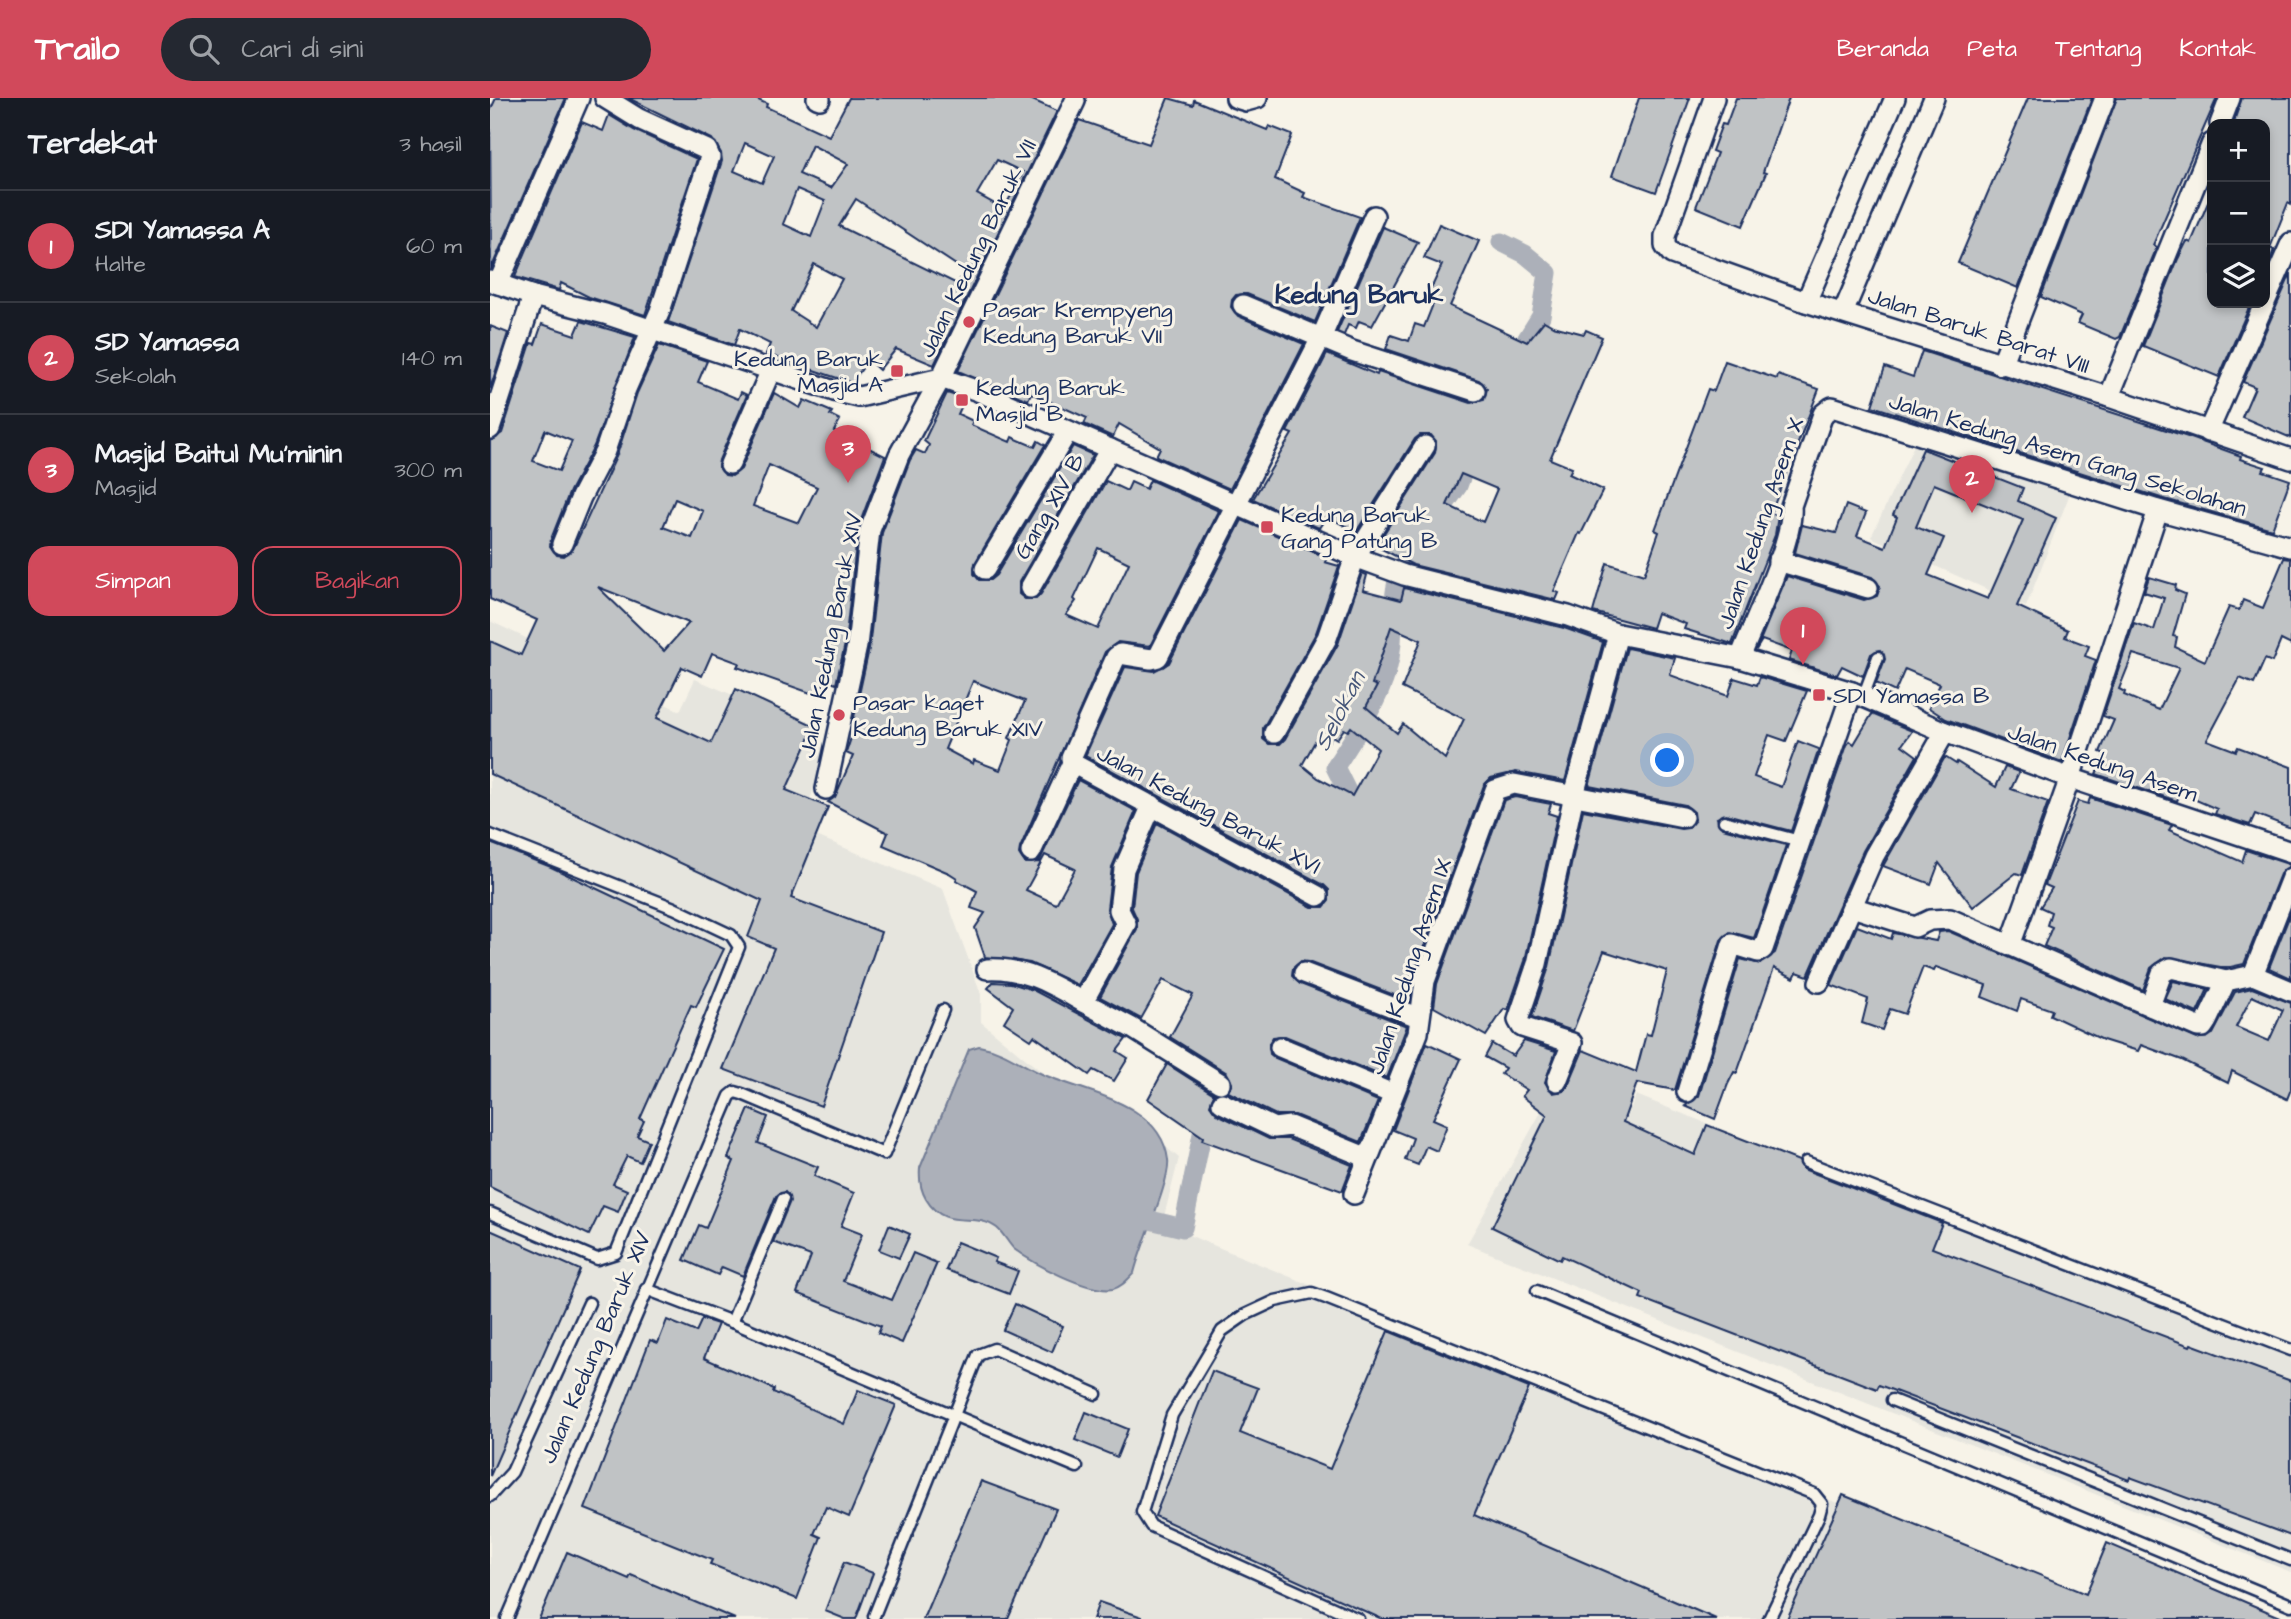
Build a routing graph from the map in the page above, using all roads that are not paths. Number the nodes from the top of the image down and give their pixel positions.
1 (579, 98) edge
2 (605, 98) edge
3 (1236, 98) edge
4 (1257, 98) edge
5 (1714, 98) edge
6 (1895, 98) edge
7 (1934, 98) edge
8 (2105, 98) edge
9 (2230, 98) edge
10 (1081, 99) edge
11 (2222, 119) edge
12 (2207, 155) edge
13 (1374, 216) dead end
14 (2291, 243) edge
15 (494, 282) edge
16 (533, 296) junction
17 (1807, 302) junction
18 (1243, 304) dead end
19 (1843, 313) junction
20 (650, 330) junction
21 (1322, 336) junction
22 (2001, 365) junction
23 (771, 370) junction
24 (941, 378) junction
25 (1475, 391) dead end
26 (2109, 397) junction
27 (1832, 407) joint
28 (490, 429) edge
29 (1068, 431) junction
30 (2208, 432) junction
31 (1425, 446) dead end
32 (1110, 449) junction
33 (2291, 459) edge
34 (730, 464) dead end
35 (1237, 505) junction
36 (2158, 510) junction
37 (562, 544) dead end
38 (2291, 547) edge
39 (1354, 557) junction
40 (1778, 561) junction
41 (985, 569) dead end
42 (1030, 587) dead end
43 (1868, 588) dead end
44 (1618, 634) junction
45 (1878, 657) dead end
46 (1740, 658) junction
47 (1857, 694) junction
48 (1945, 732) junction
49 (1274, 733) dead end
50 (1072, 763) junction
51 (2070, 778) junction
52 (826, 789) dead end
53 (1574, 795) junction
54 (1152, 805) junction
55 (1683, 817) dead end
56 (1724, 821) dead end
57 (490, 835) edge
58 (1800, 841) junction
59 (1031, 852) dead end
60 (2291, 852) edge
61 (2291, 878) edge
62 (1318, 896) dead end
63 (1853, 907) junction
64 (2011, 943) junction
65 (988, 969) dead end
66 (1304, 973) dead end
67 (2253, 975) junction
68 (2226, 981) junction
69 (1819, 982) dead end
70 (2291, 990) edge
71 (1083, 1002) junction
72 (2150, 1006) junction
73 (943, 1010) dead end
74 (1418, 1017) junction
75 (1280, 1047) dead end
76 (1557, 1082) dead end
77 (1220, 1083) dead end
78 (1687, 1092) dead end
79 (1394, 1094) junction
80 (1222, 1103) dead end
81 (1368, 1158) junction
82 (1806, 1162) dead end
83 (1354, 1194) dead end
84 (783, 1199) dead end
85 (490, 1213) edge
86 (646, 1289) junction
87 (1537, 1291) dead end
88 (589, 1303) dead end
89 (732, 1322) junction
90 (2291, 1350) edge
91 (1096, 1394) dead end
92 (1892, 1400) dead end
93 (955, 1416) junction
94 (1077, 1467) dead end
95 (490, 1496) edge
96 (2291, 1560) edge
97 (2291, 1605) edge
98 (874, 1616) dead end
99 (507, 1619) edge
100 (1358, 1619) edge
101 (1769, 1619) edge

1 - 15 street
2 - 20 street
3 - 4 street
5 - 17 street, Jalan Baruk Barat VIII
6 - 17 street
7 - 19 street
8 - 22 street
9 - 11 street
10 - 24 street, Jalan Kedung Baruk VII
12 - 26 street
13 - 21 street
14 - 30 street
15 - 16 street
16 - 20 street
16 - 28 street
17 - 19 street, Jalan Baruk Barat VIII
18 - 21 street
19 - 22 street, Jalan Baruk Barat VIII
20 - 23 street
20 - 37 street
21 - 25 street
21 - 35 street
22 - 26 street, Jalan Baruk Barat VIII
23 - 24 street
23 - 34 street
24 - 29 street, Jalan Kedung Asem
24 - 52 street, Jalan Kedung Baruk XIV
26 - 30 street, Jalan Baruk Barat VIII
27 - 36 street, Jalan Kedung Asem Gang Sekolahan
27 - 40 street, Jalan Kedung Asem X
29 - 32 street, Jalan Kedung Asem
29 - 41 street
30 - 33 street, Jalan Baruk Barat VIII
31 - 39 street
32 - 35 street, Jalan Kedung Asem
32 - 42 street, Gang XIV B
35 - 39 street, Jalan Kedung Asem
35 - 50 street, Jalan Kedung Baruk XVI
36 - 38 street, Jalan Kedung Asem Gang Sekolahan
36 - 51 street
39 - 44 street, Jalan Kedung Asem
39 - 49 street
40 - 43 street
40 - 46 street, Jalan Kedung Asem X
44 - 46 street, Jalan Kedung Asem
44 - 53 street
45 - 47 lane
46 - 47 street, Jalan Kedung Asem
47 - 48 street, Jalan Kedung Asem
47 - 58 street
48 - 51 street, Jalan Kedung Asem
48 - 63 street
50 - 54 street, Jalan Kedung Baruk XVI
50 - 59 street
51 - 60 street, Jalan Kedung Asem
51 - 64 street
53 - 55 street
53 - 74 street, Jalan Kedung Asem IX
53 - 76 street
54 - 62 street, Jalan Kedung Baruk XVI
54 - 71 street
56 - 58 lane
57 - 85 lane
58 - 78 street
61 - 67 street
63 - 64 street
63 - 69 street
64 - 72 street
65 - 71 street
66 - 74 street
67 - 68 street
67 - 70 street
68 - 72 street
68 - 72 street
71 - 77 street
73 - 86 lane, Jalan Kedung Baruk XIV
74 - 79 street, Jalan Kedung Asem IX
75 - 79 street
79 - 81 street, Jalan Kedung Asem IX
80 - 81 street
81 - 83 street, Jalan Kedung Asem IX
82 - 90 lane
84 - 89 lane
86 - 89 lane
86 - 99 lane, Jalan Kedung Baruk XIV
87 - 97 lane
88 - 95 lane
89 - 93 lane
91 - 93 lane
92 - 96 lane
93 - 94 lane
93 - 98 lane
100 - 101 lane

